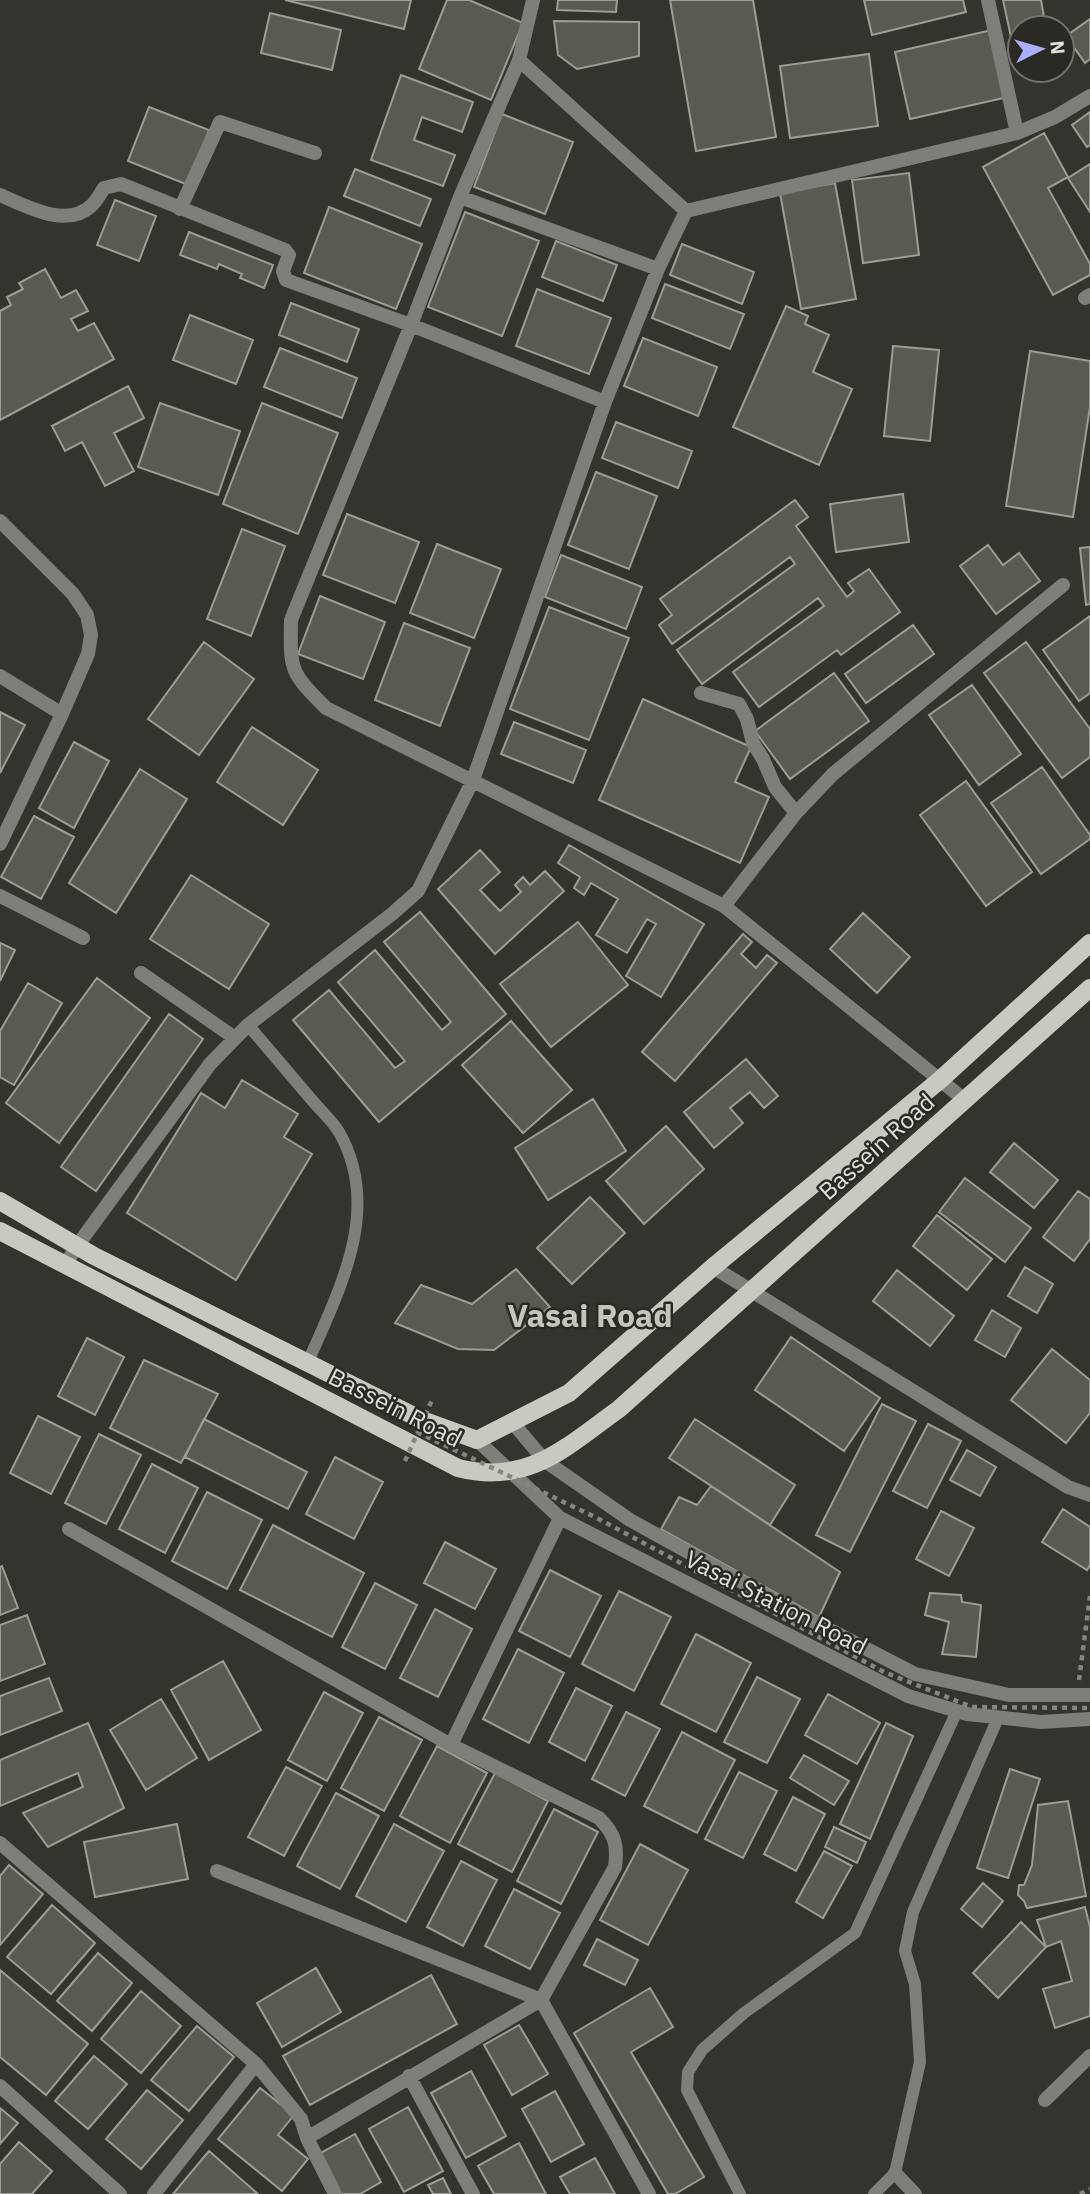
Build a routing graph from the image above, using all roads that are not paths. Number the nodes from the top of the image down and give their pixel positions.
1 (533, 0) edge
2 (988, 0) edge
3 (519, 60) junction
4 (1090, 96) edge
5 (1017, 133) junction
6 (315, 153) dead end
7 (0, 195) edge
8 (460, 197) junction
9 (180, 209) junction
10 (686, 211) junction
11 (659, 269) junction
12 (411, 326) junction
13 (605, 402) junction
14 (0, 521) edge
15 (1063, 586) dead end
16 (0, 676) edge
17 (701, 693) dead end
18 (62, 714) junction
19 (473, 780) junction
20 (796, 813) junction
21 (0, 844) edge
22 (0, 896) edge
23 (724, 906) junction
24 (83, 938) dead end
25 (1090, 943) edge
26 (141, 973) dead end
27 (1090, 988) edge
28 (248, 1025) junction
29 (235, 1038) junction
30 (940, 1080) junction
31 (966, 1101) junction
32 (0, 1200) edge
33 (0, 1231) edge
34 (76, 1245) junction
35 (65, 1265) junction
36 (713, 1267) junction
37 (754, 1290) junction
38 (308, 1362) junction
39 (512, 1422) junction
40 (477, 1440) junction
41 (545, 1461) junction
42 (509, 1472) junction
43 (1090, 1495) edge
44 (560, 1518) junction
45 (69, 1529) dead end
46 (1081, 1700) edge
47 (957, 1712) junction
48 (998, 1718) junction
49 (1090, 1719) edge
50 (451, 1745) junction
51 (0, 1843) edge
52 (217, 1871) dead end
53 (541, 2000) junction
54 (1090, 2056) edge
55 (256, 2064) junction
56 (409, 2076) junction
57 (0, 2085) edge
58 (1045, 2100) dead end
59 (307, 2138) junction
60 (895, 2173) junction
61 (120, 2194) edge
62 (154, 2194) edge
63 (335, 2194) edge
64 (472, 2194) edge
65 (649, 2194) edge
66 (740, 2194) edge
67 (873, 2194) edge
68 (915, 2194) edge

1 - 3 street
2 - 5 street
3 - 8 street
3 - 10 street
4 - 5 street
5 - 10 street
6 - 9 street
7 - 9 street
8 - 11 street
8 - 12 street
9 - 12 street
10 - 11 street
11 - 13 street
12 - 13 street
12 - 19 street
13 - 19 street
14 - 18 street
15 - 20 street
16 - 18 street
17 - 20 street
18 - 21 street
19 - 23 street
19 - 28 street
20 - 23 street
22 - 24 street
23 - 30 street
25 - 30 main road, Bassein Road
26 - 29 street
27 - 31 main road, Bassein Road
28 - 29 street
28 - 38 lane
29 - 34 street
30 - 31 street
30 - 36 main road, Bassein Road
31 - 37 main road, Bassein Road
32 - 34 main road, Bassein Road
33 - 35 main road, Bassein Road
34 - 35 street
34 - 38 main road, Bassein Road
35 - 42 main road, Bassein Road
36 - 37 street
36 - 39 main road, Bassein Road
37 - 41 main road, Bassein Road
37 - 43 street
38 - 40 main road, Bassein Road
39 - 40 main road, Bassein Road
39 - 41 street
40 - 42 street, Vasai Station Road
41 - 42 main road, Bassein Road
41 - 46 street
42 - 44 street, Vasai Station Road
44 - 47 street, Vasai Station Road
44 - 50 street
45 - 50 street
47 - 48 street, Vasai Station Road
47 - 66 lane
48 - 49 street, Vasai Station Road
48 - 60 lane
50 - 53 street
51 - 55 street
52 - 53 street
53 - 56 street
53 - 65 street
54 - 58 street
55 - 59 street
55 - 62 street
56 - 59 street
56 - 64 street
57 - 61 street
59 - 63 street
60 - 67 lane
60 - 68 street

